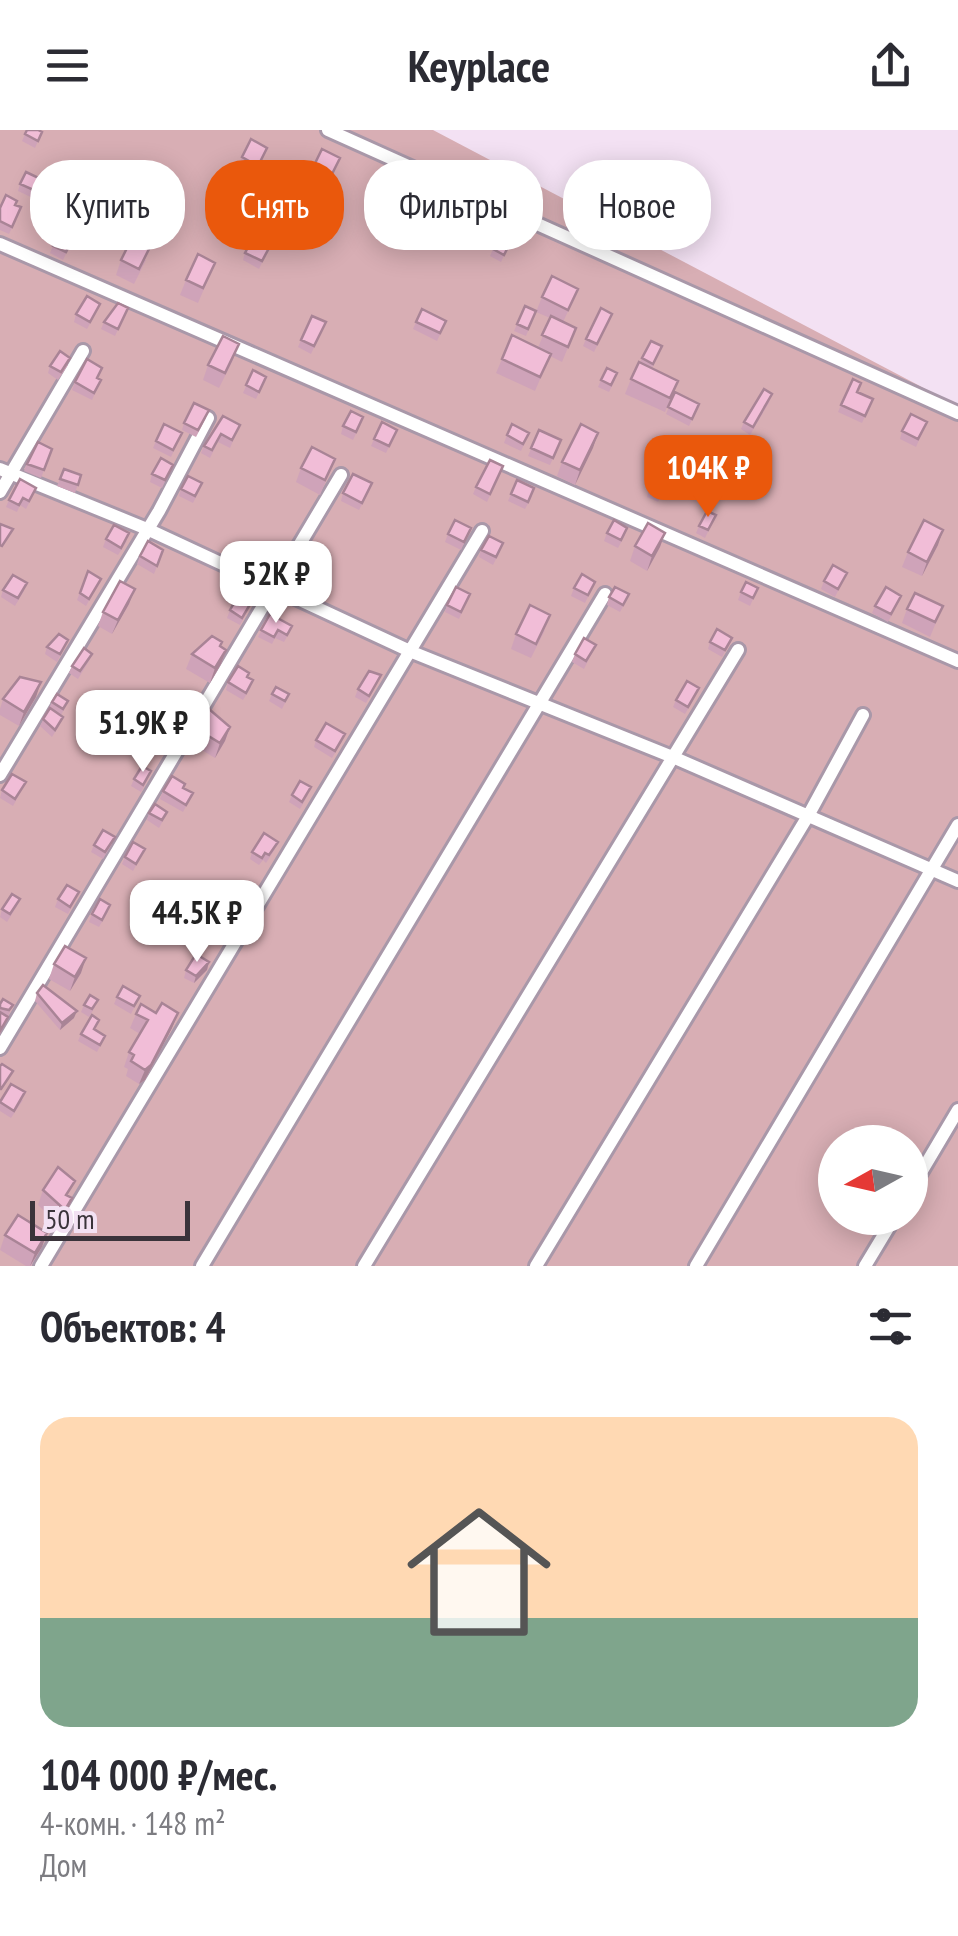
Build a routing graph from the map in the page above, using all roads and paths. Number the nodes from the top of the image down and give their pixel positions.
1 (328, 130) edge
2 (0, 244) edge
3 (83, 351) dead end
4 (958, 413) edge
5 (208, 418) edge
6 (6, 471) edge
7 (341, 475) dead end
8 (0, 492) edge
9 (148, 530) junction
10 (482, 530) dead end
11 (274, 590) junction
12 (605, 594) edge
13 (738, 650) dead end
14 (412, 652) junction
15 (958, 662) edge
16 (539, 701) junction
17 (863, 715) dead end
18 (675, 758) junction
19 (0, 774) edge
20 (808, 816) junction
21 (958, 825) edge
22 (930, 869) junction
23 (958, 881) edge
24 (0, 1048) edge
25 (958, 1110) edge
26 (928, 1160) edge
27 (884, 1235) edge
28 (41, 1266) edge
29 (202, 1266) edge
30 (364, 1266) edge
31 (536, 1266) edge
32 (696, 1266) edge
33 (865, 1266) edge

1 - 4 lane
2 - 15 lane
3 - 6 lane
5 - 9 lane
6 - 8 lane
6 - 9 lane
7 - 11 lane
9 - 11 lane
9 - 19 lane
10 - 14 lane
11 - 14 lane
11 - 24 lane
12 - 16 lane
13 - 18 lane
14 - 16 lane
14 - 28 lane
16 - 18 lane
16 - 29 lane
17 - 20 lane
18 - 20 lane
18 - 30 lane
20 - 22 lane
20 - 31 lane
21 - 22 lane
22 - 23 lane
22 - 32 lane
25 - 26 lane
27 - 33 lane

